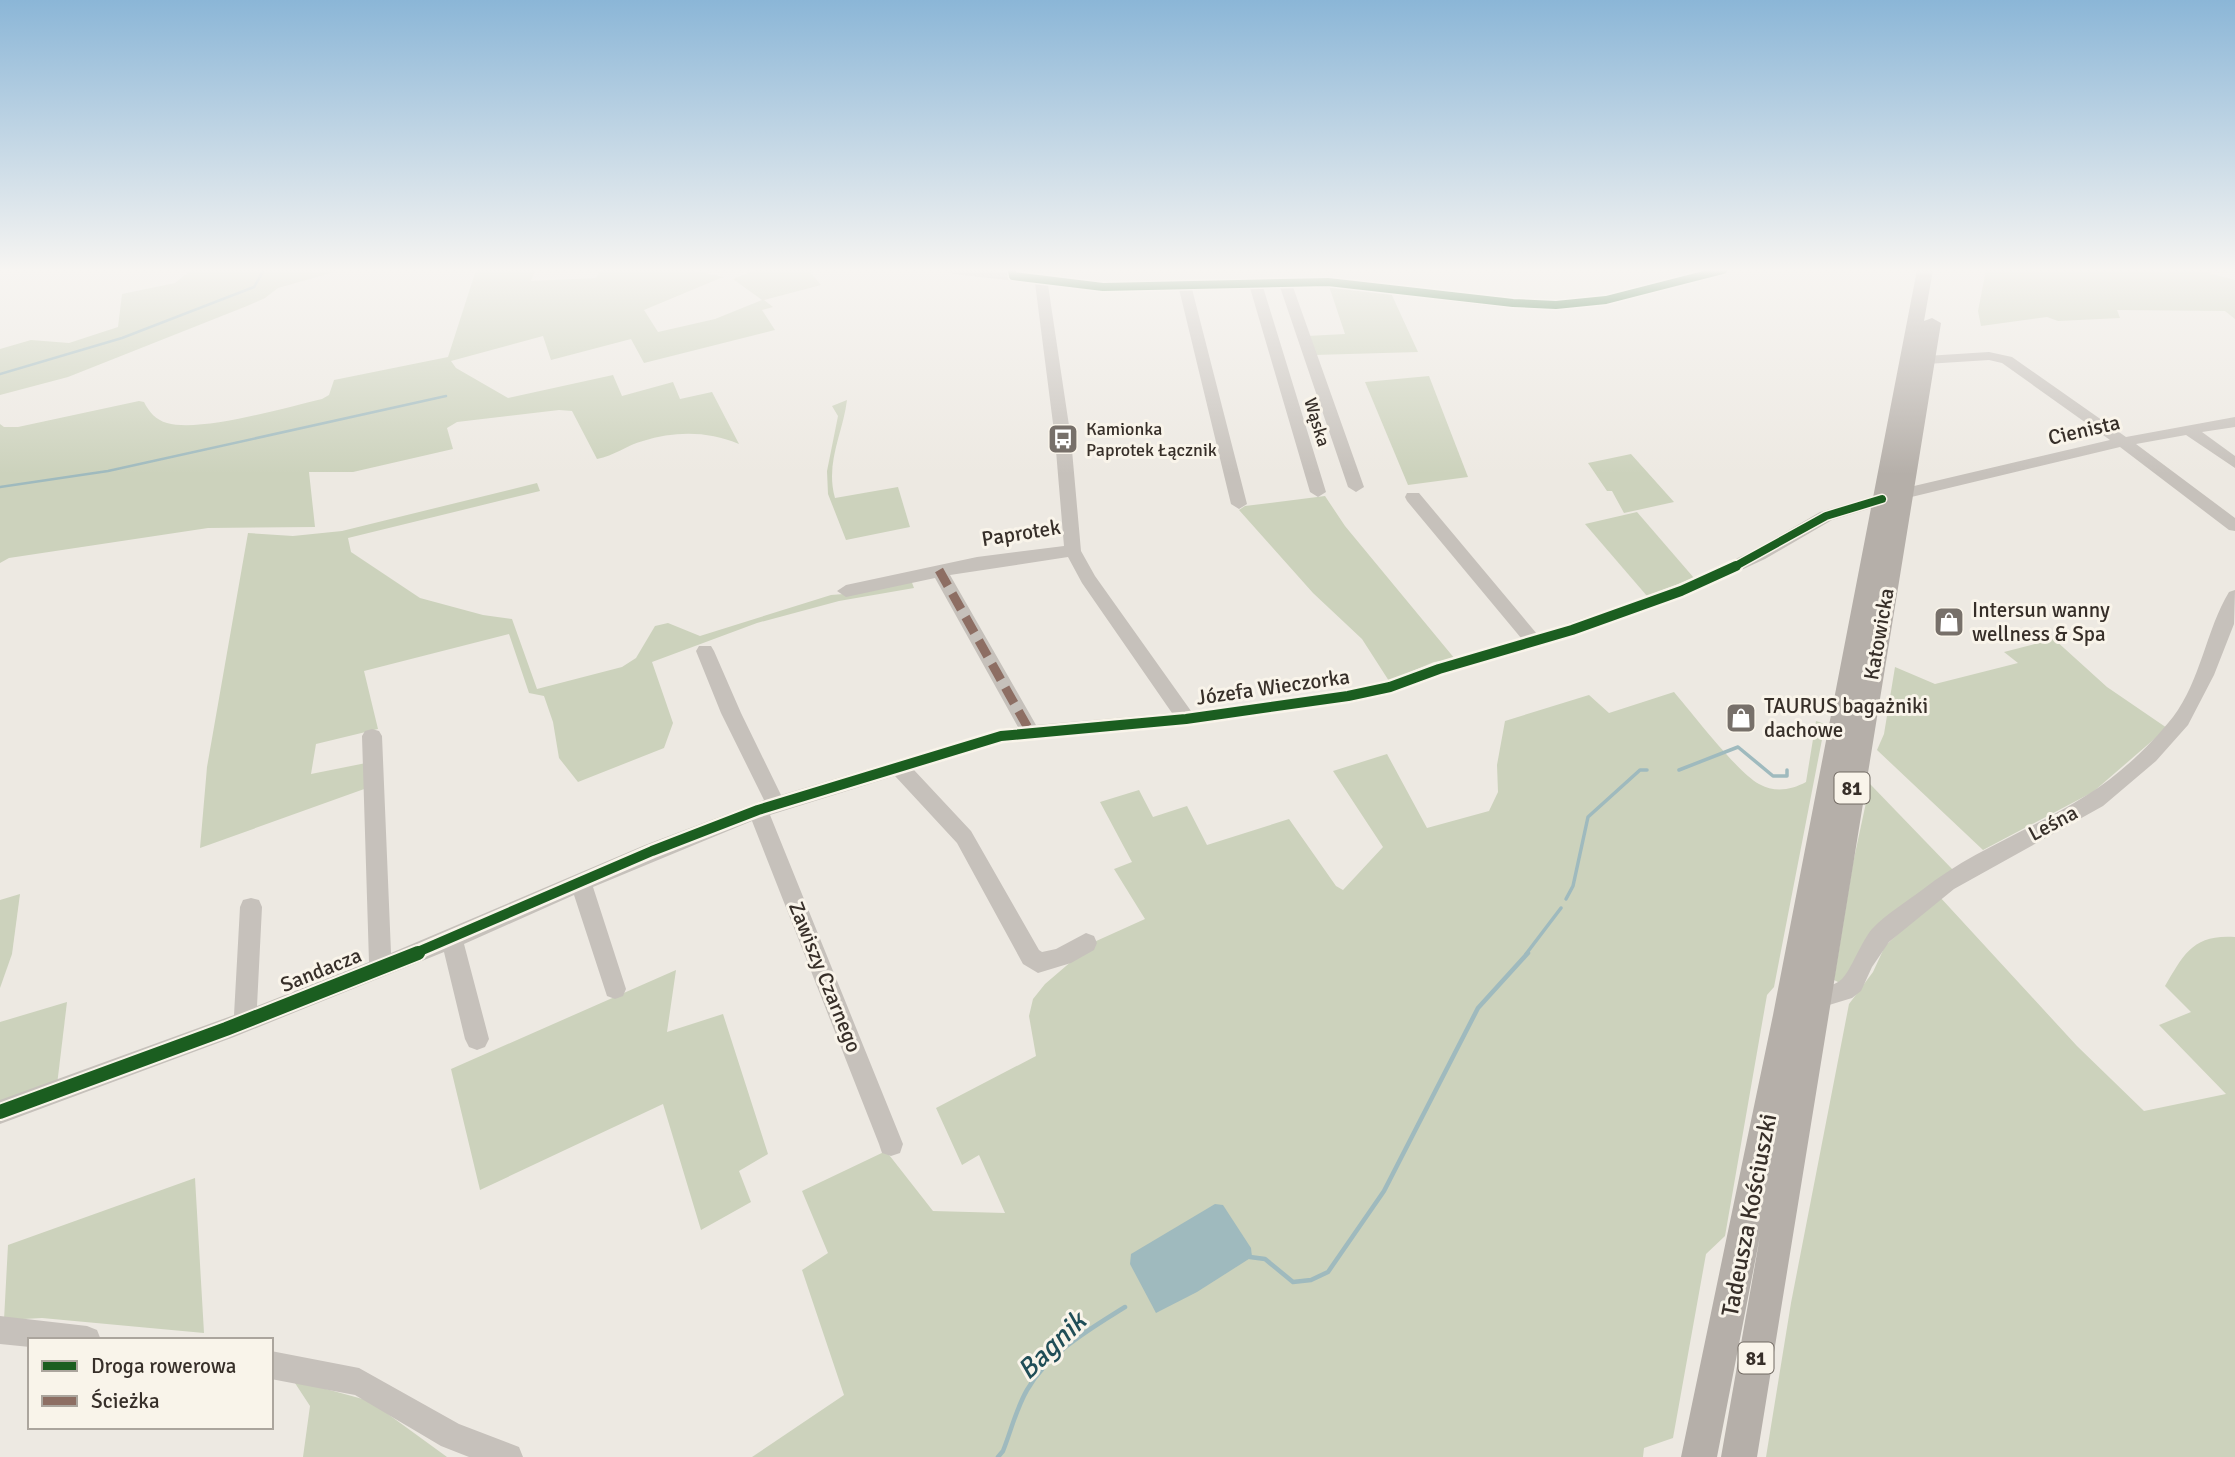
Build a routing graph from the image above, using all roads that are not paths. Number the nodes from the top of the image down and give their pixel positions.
1 (1049, 338) edge
2 (1198, 338) edge
3 (1272, 338) edge
4 (1304, 338) edge
5 (1915, 338) edge
6 (1929, 338) edge
7 (1926, 360) junction
8 (2235, 422) edge
9 (2189, 430) junction
10 (2123, 442) junction
11 (2235, 463) edge
12 (1907, 467) junction
13 (1945, 485) junction
14 (1356, 487) dead end
15 (1318, 492) dead end
16 (1413, 496) dead end
17 (1892, 497) junction
18 (1238, 504) dead end
19 (1845, 509) junction
20 (2235, 526) edge
21 (1876, 533) junction
22 (1073, 551) junction
23 (939, 570) junction
24 (846, 592) dead end
25 (2235, 596) edge
26 (1534, 642) junction
27 (705, 651) dead end
28 (1186, 719) junction
29 (1032, 735) junction
30 (372, 736) dead end
31 (899, 768) junction
32 (767, 807) junction
33 (652, 851) joint
34 (581, 884) junction
35 (251, 907) dead end
36 (452, 939) junction
37 (1086, 943) dead end
38 (380, 968) junction
39 (615, 989) dead end
40 (1816, 999) junction
41 (1788, 1015) joint
42 (245, 1021) junction
43 (477, 1039) dead end
44 (1808, 1040) joint
45 (0, 1112) edge
46 (891, 1144) dead end
47 (0, 1330) edge
48 (70, 1338) edge
49 (273, 1365) edge
50 (509, 1457) edge
51 (1699, 1457) edge
52 (1739, 1457) edge

1 - 22 street, Paprotek
2 - 18 street
3 - 15 street, Wąska
4 - 14 street
5 - 17 main road, Katowicka / 81
6 - 7 main road, Katowicka / 81
7 - 10 street
7 - 12 main road, Katowicka / 81
8 - 9 street, Cienista
9 - 10 street, Cienista
9 - 11 street
10 - 13 street, Cienista
10 - 20 street
12 - 13 street
12 - 17 main road, Katowicka / 81
13 - 17 street, Cienista
16 - 26 street
17 - 19 street, Józefa Wieczorka
17 - 21 main road, Katowicka / 81
17 - 40 main road, Katowicka / 81
19 - 21 street
19 - 26 street, Józefa Wieczorka
21 - 41 main road, Katowicka / 81
22 - 23 street, Paprotek
22 - 28 street
23 - 24 street, Paprotek
23 - 29 street
25 - 40 street, Leśna
26 - 28 street, Józefa Wieczorka
27 - 32 street, Zawiszy Czarnego
28 - 29 street, Józefa Wieczorka
29 - 31 street, Józefa Wieczorka
30 - 38 street, Sandacza
31 - 32 street, Józefa Wieczorka
31 - 37 street
32 - 33 street, Józefa Wieczorka
32 - 46 street, Zawiszy Czarnego
33 - 34 street, Sandacza
34 - 36 street, Sandacza
34 - 39 street
35 - 42 street, Sandacza
36 - 38 street, Sandacza
36 - 43 street
38 - 42 street, Sandacza
40 - 44 main road, Katowicka / 81
41 - 51 main road, Tadeusza Kościuszki / 81
42 - 45 street, Sandacza
44 - 52 main road, Tadeusza Kościuszki / 81
47 - 48 street
49 - 50 street

